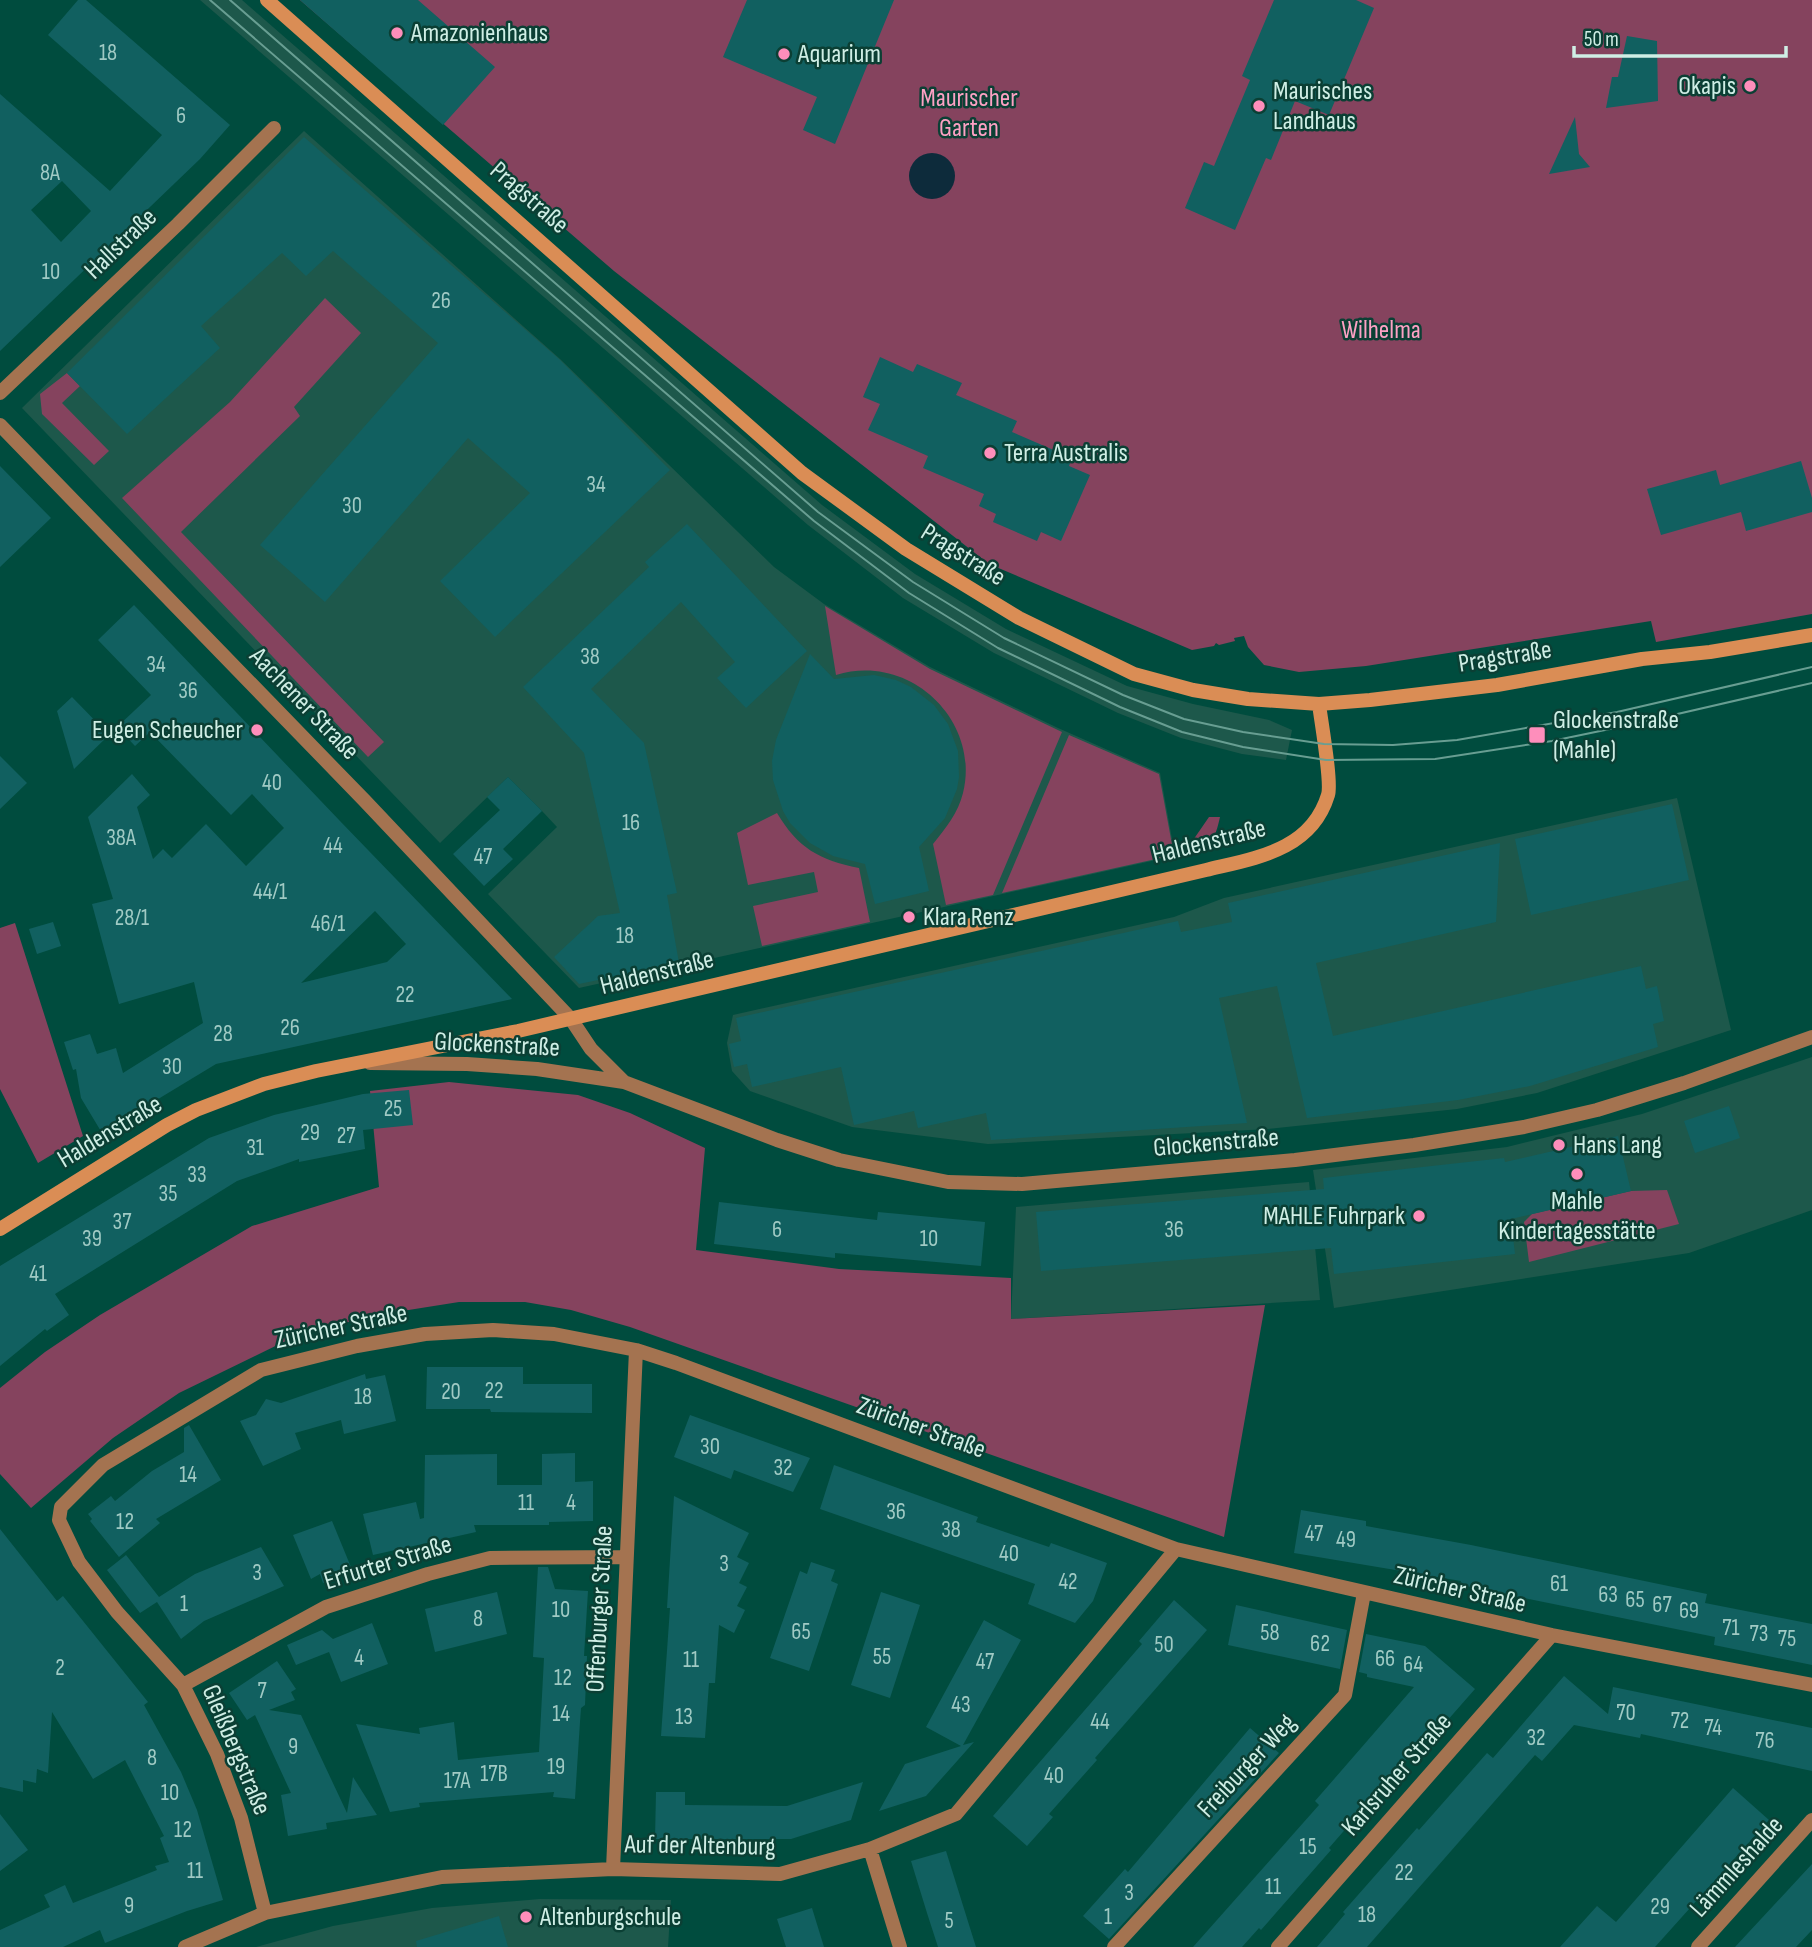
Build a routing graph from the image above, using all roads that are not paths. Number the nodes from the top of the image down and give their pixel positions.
1 (267, 0) edge
2 (274, 128) dead end
3 (0, 393) edge
4 (0, 425) edge
5 (1812, 635) edge
6 (1319, 704) junction
7 (571, 1019) junction
8 (1812, 1037) edge
9 (365, 1063) junction
10 (624, 1083) junction
11 (0, 1229) edge
12 (636, 1350) junction
13 (59, 1520) joint
14 (1176, 1549) junction
15 (626, 1557) junction
16 (1364, 1593) junction
17 (1552, 1635) junction
18 (183, 1685) junction
19 (1812, 1685) edge
20 (1812, 1820) edge
21 (870, 1849) junction
22 (613, 1869) junction
23 (265, 1913) junction
24 (185, 1947) edge
25 (900, 1947) edge
26 (1114, 1947) edge
27 (1278, 1947) edge
28 (1698, 1947) edge

1 - 6 main road, Pragstraße
2 - 3 street, Hallstraße
4 - 7 street, Aachener Straße
5 - 6 main road, Pragstraße
6 - 7 main road, Haldenstraße
7 - 9 main road, Haldenstraße
7 - 10 street, Glockenstraße
8 - 10 street, Glockenstraße
9 - 10 street, Glockenstraße
9 - 11 main road, Haldenstraße
12 - 13 street, Züricher Straße
12 - 14 street, Züricher Straße
12 - 15 street, Offenburger Straße
13 - 18 street, Gleißbergstraße
14 - 16 street, Züricher Straße
14 - 21 street, Auf der Altenburg
15 - 18 street, Erfurter Straße
15 - 22 street, Offenburger Straße
16 - 17 street, Züricher Straße
16 - 26 street, Freiburger Weg
17 - 19 street, Züricher Straße
17 - 27 street, Karlsruher Straße
18 - 23 street, Gleißbergstraße
20 - 28 street, Lämmleshalde
21 - 22 street, Auf der Altenburg
21 - 25 street
22 - 23 street, Auf der Altenburg
23 - 24 street, Auf der Altenburg

